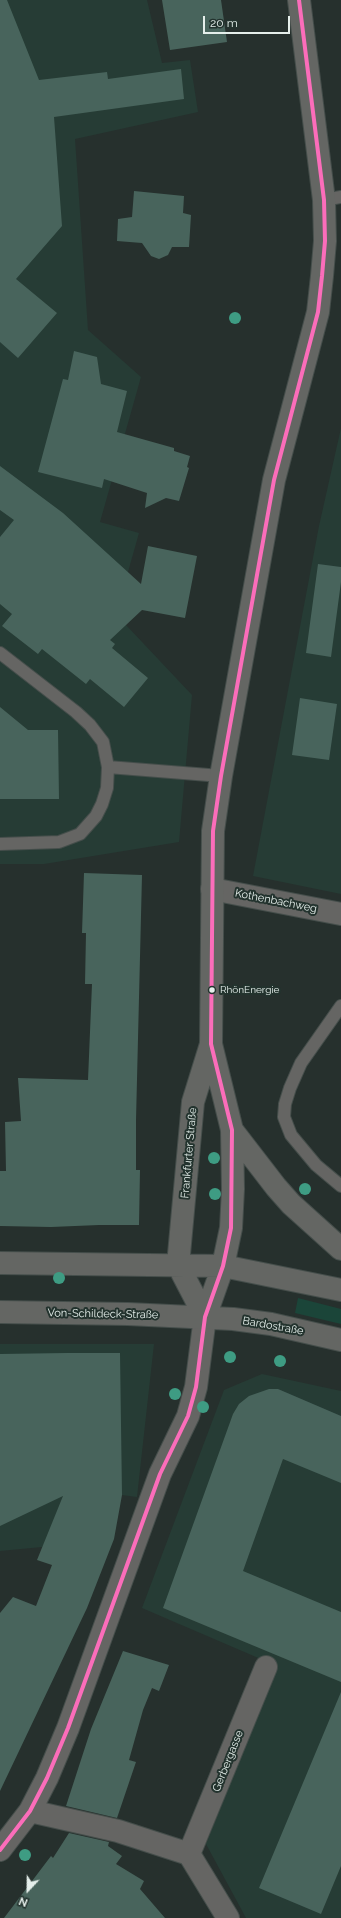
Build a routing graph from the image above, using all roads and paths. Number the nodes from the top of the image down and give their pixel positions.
1 (299, 0) edge
2 (332, 199) edge
3 (0, 653) edge
4 (108, 767) junction
5 (221, 776) junction
6 (0, 844) edge
7 (212, 889) junction
8 (341, 914) edge
9 (339, 1012) edge
10 (211, 1044) junction
11 (232, 1130) junction
12 (341, 1186) edge
13 (341, 1249) edge
14 (0, 1263) edge
15 (178, 1265) junction
16 (223, 1266) junction
17 (341, 1290) edge
18 (0, 1312) edge
19 (205, 1317) junction
20 (341, 1340) edge
21 (266, 1667) dead end
22 (30, 1811) junction
23 (0, 1850) edge
24 (189, 1854) junction
25 (228, 1918) edge

1 - 2 main road, Frankfurter Straße
2 - 5 main road, Frankfurter Straße
3 - 4 lane
4 - 5 lane
4 - 6 lane
5 - 7 main road, Frankfurter Straße
7 - 8 street, Kothenbachweg
7 - 10 main road, Frankfurter Straße
9 - 12 lane
10 - 11 main road, Frankfurter Straße
10 - 15 main road, Frankfurter Straße
11 - 13 main road
11 - 16 main road, Frankfurter Straße
14 - 15 main road
15 - 16 main road
15 - 19 main road
16 - 17 main road
16 - 19 main road, Frankfurter Straße
18 - 19 main road, Von-Schildeck-Straße
19 - 20 main road, Bardostraße
19 - 22 street
21 - 24 street, Gerbergasse
22 - 23 street
22 - 24 street
24 - 25 street

